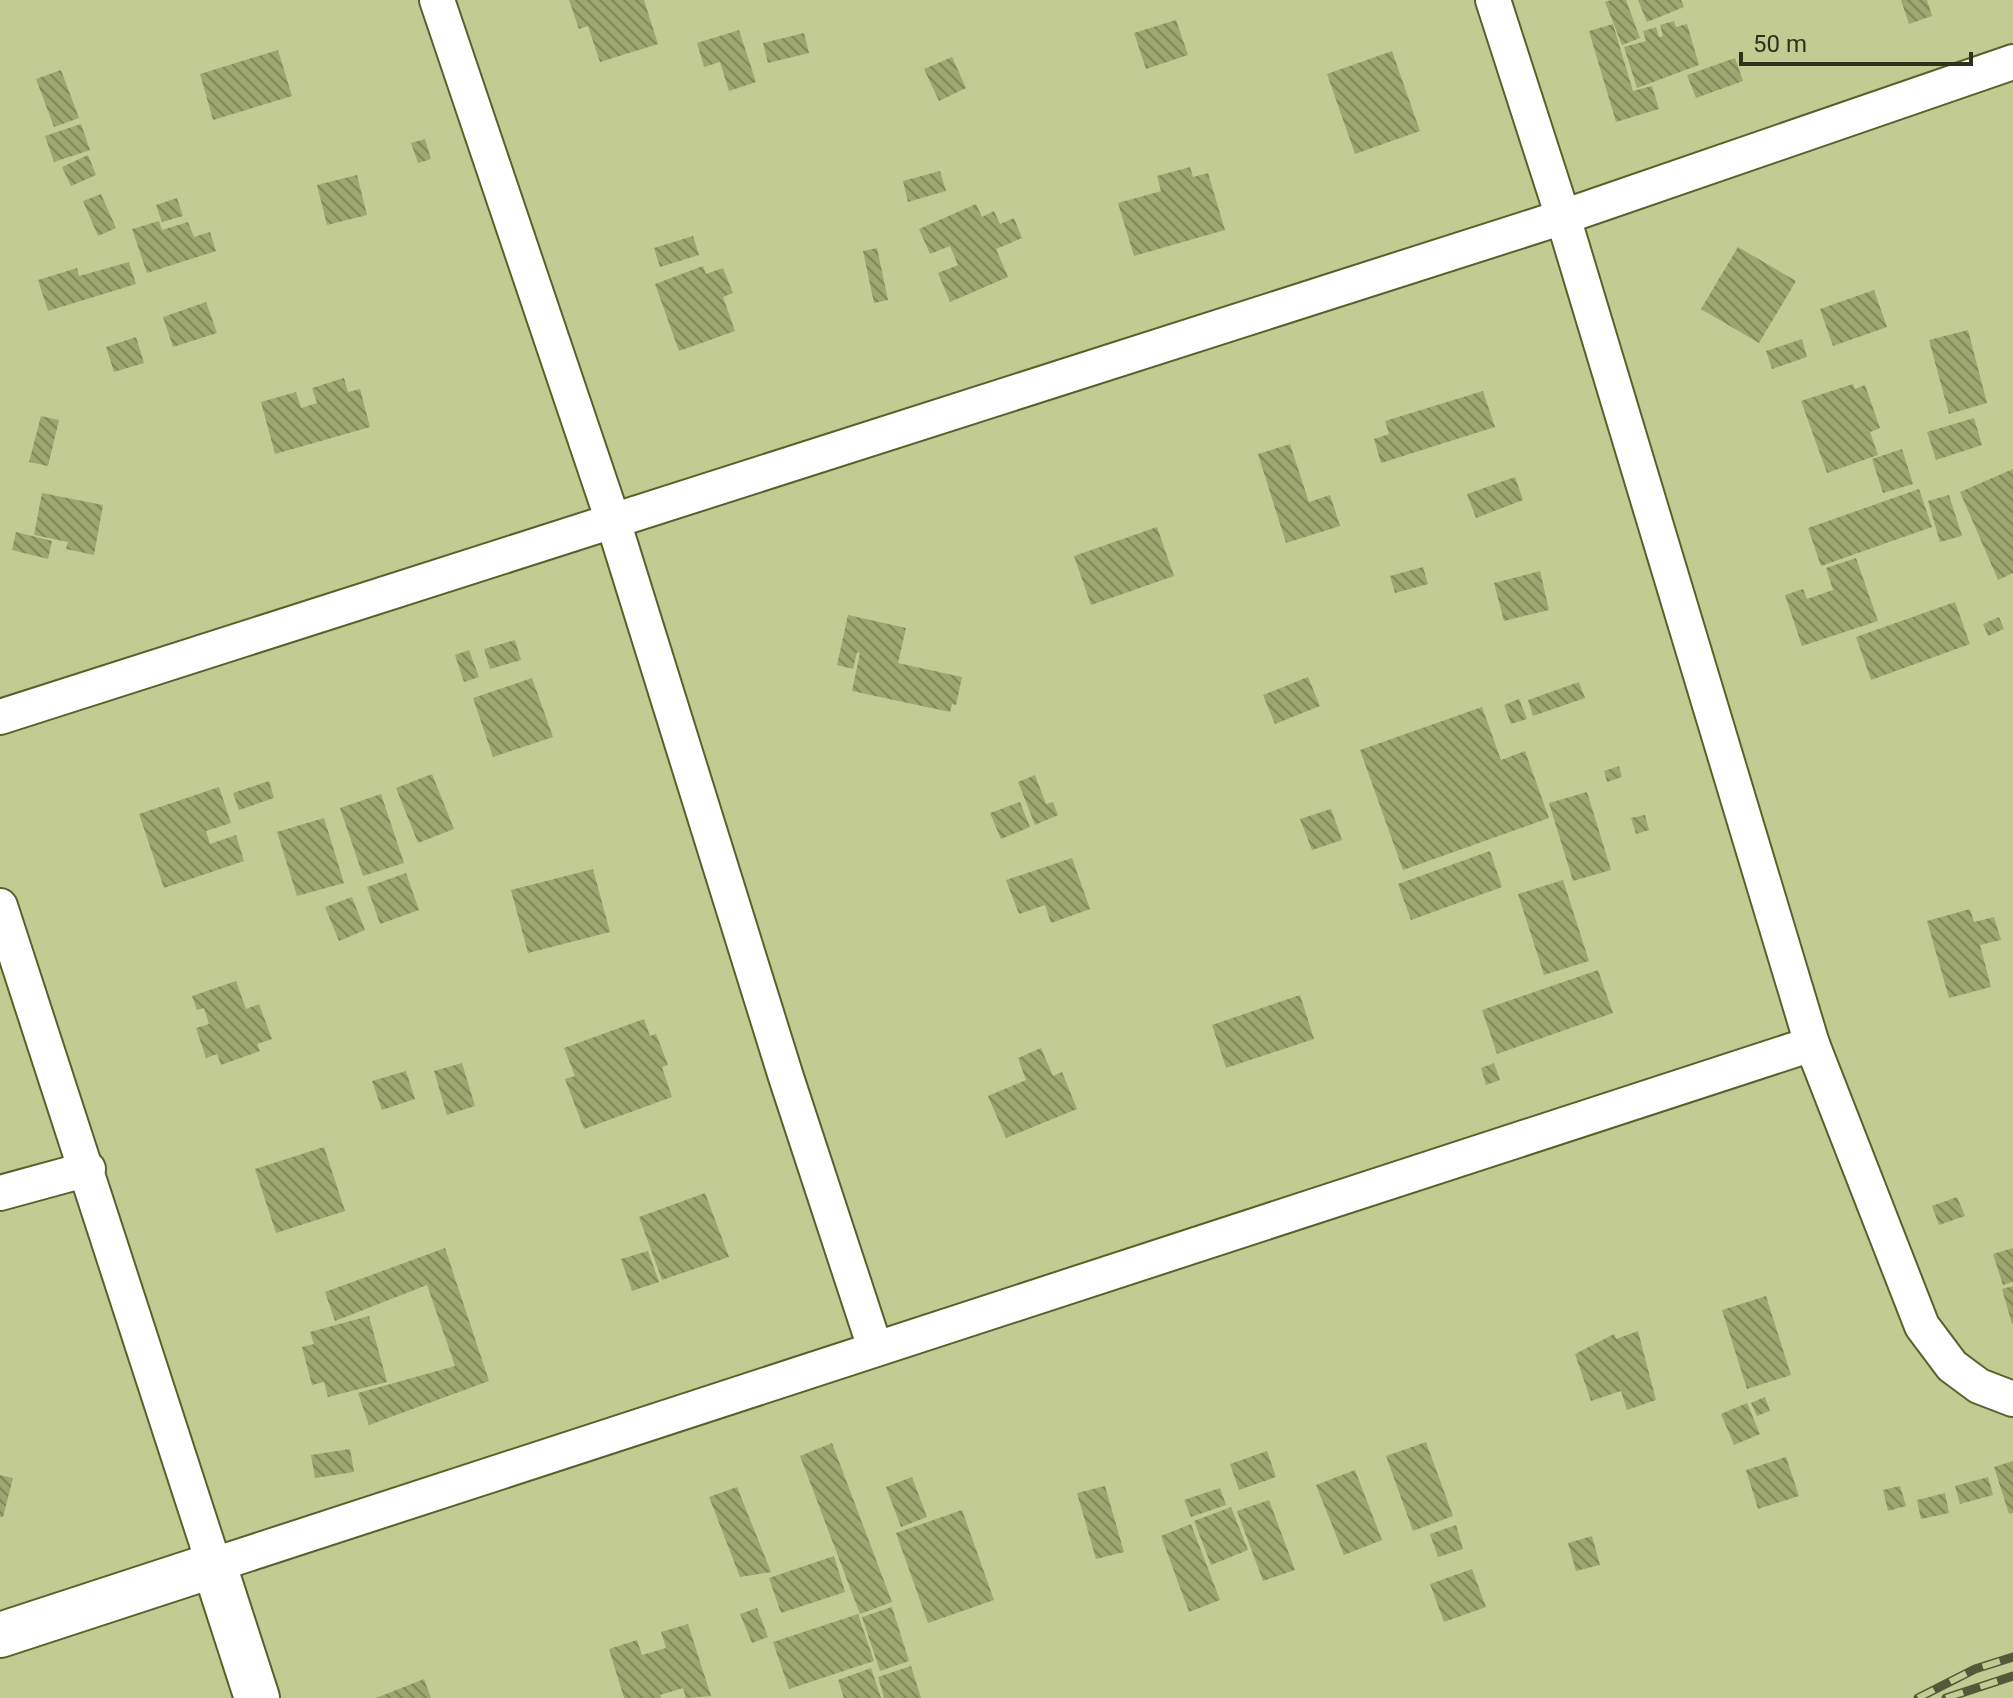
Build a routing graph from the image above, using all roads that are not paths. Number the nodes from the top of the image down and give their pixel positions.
1 (437, 0) edge
2 (1493, 0) edge
3 (2013, 62) edge
4 (1563, 217) junction
5 (613, 521) junction
6 (0, 717) edge
7 (0, 906) edge
8 (1812, 1044) junction
9 (88, 1169) junction
10 (0, 1193) edge
11 (875, 1348) junction
12 (2013, 1399) edge
13 (214, 1565) junction
14 (0, 1635) edge
15 (257, 1698) edge

1 - 5 street
2 - 4 street
3 - 4 street
4 - 5 street
4 - 8 street
5 - 6 street
5 - 11 street
7 - 9 street
8 - 11 street
8 - 12 street
9 - 10 street
9 - 13 street
11 - 13 street
13 - 14 street
13 - 15 street

